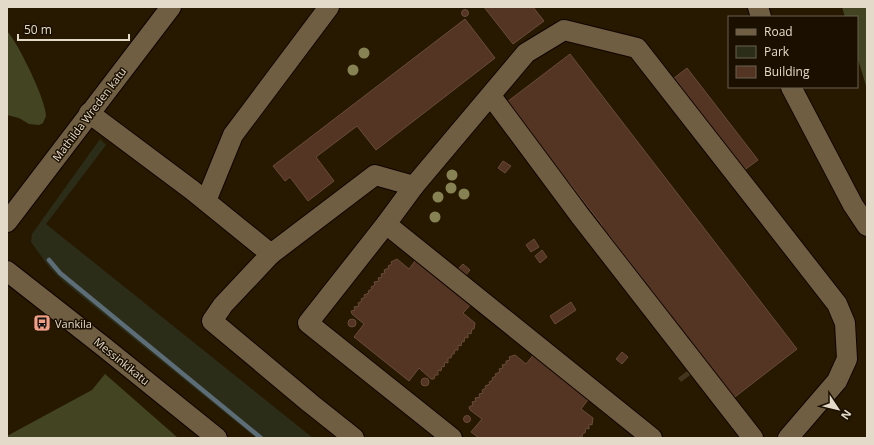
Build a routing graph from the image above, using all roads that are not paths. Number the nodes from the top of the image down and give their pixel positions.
1 (171, 7) edge
2 (329, 7) edge
3 (792, 88) edge
4 (490, 96) junction
5 (89, 113) junction
6 (414, 186) junction
7 (206, 201) junction
8 (7, 222) edge
9 (386, 224) junction
10 (867, 226) edge
11 (271, 254) junction
12 (7, 271) edge
13 (689, 376) tunnel mouth
14 (217, 438) edge
15 (354, 438) edge
16 (452, 438) edge
17 (652, 438) edge
18 (738, 438) edge
19 (753, 438) edge
20 (788, 438) edge

1 - 5 street, Mathilda Wreden katu
2 - 7 street
3 - 10 street
4 - 6 street
4 - 19 street
4 - 20 street
5 - 7 street
5 - 8 street, Mathilda Wreden katu
6 - 9 street
6 - 11 street
7 - 11 street
9 - 16 street
9 - 17 street
11 - 15 street
12 - 14 street, Messinkikatu
13 - 18 street

